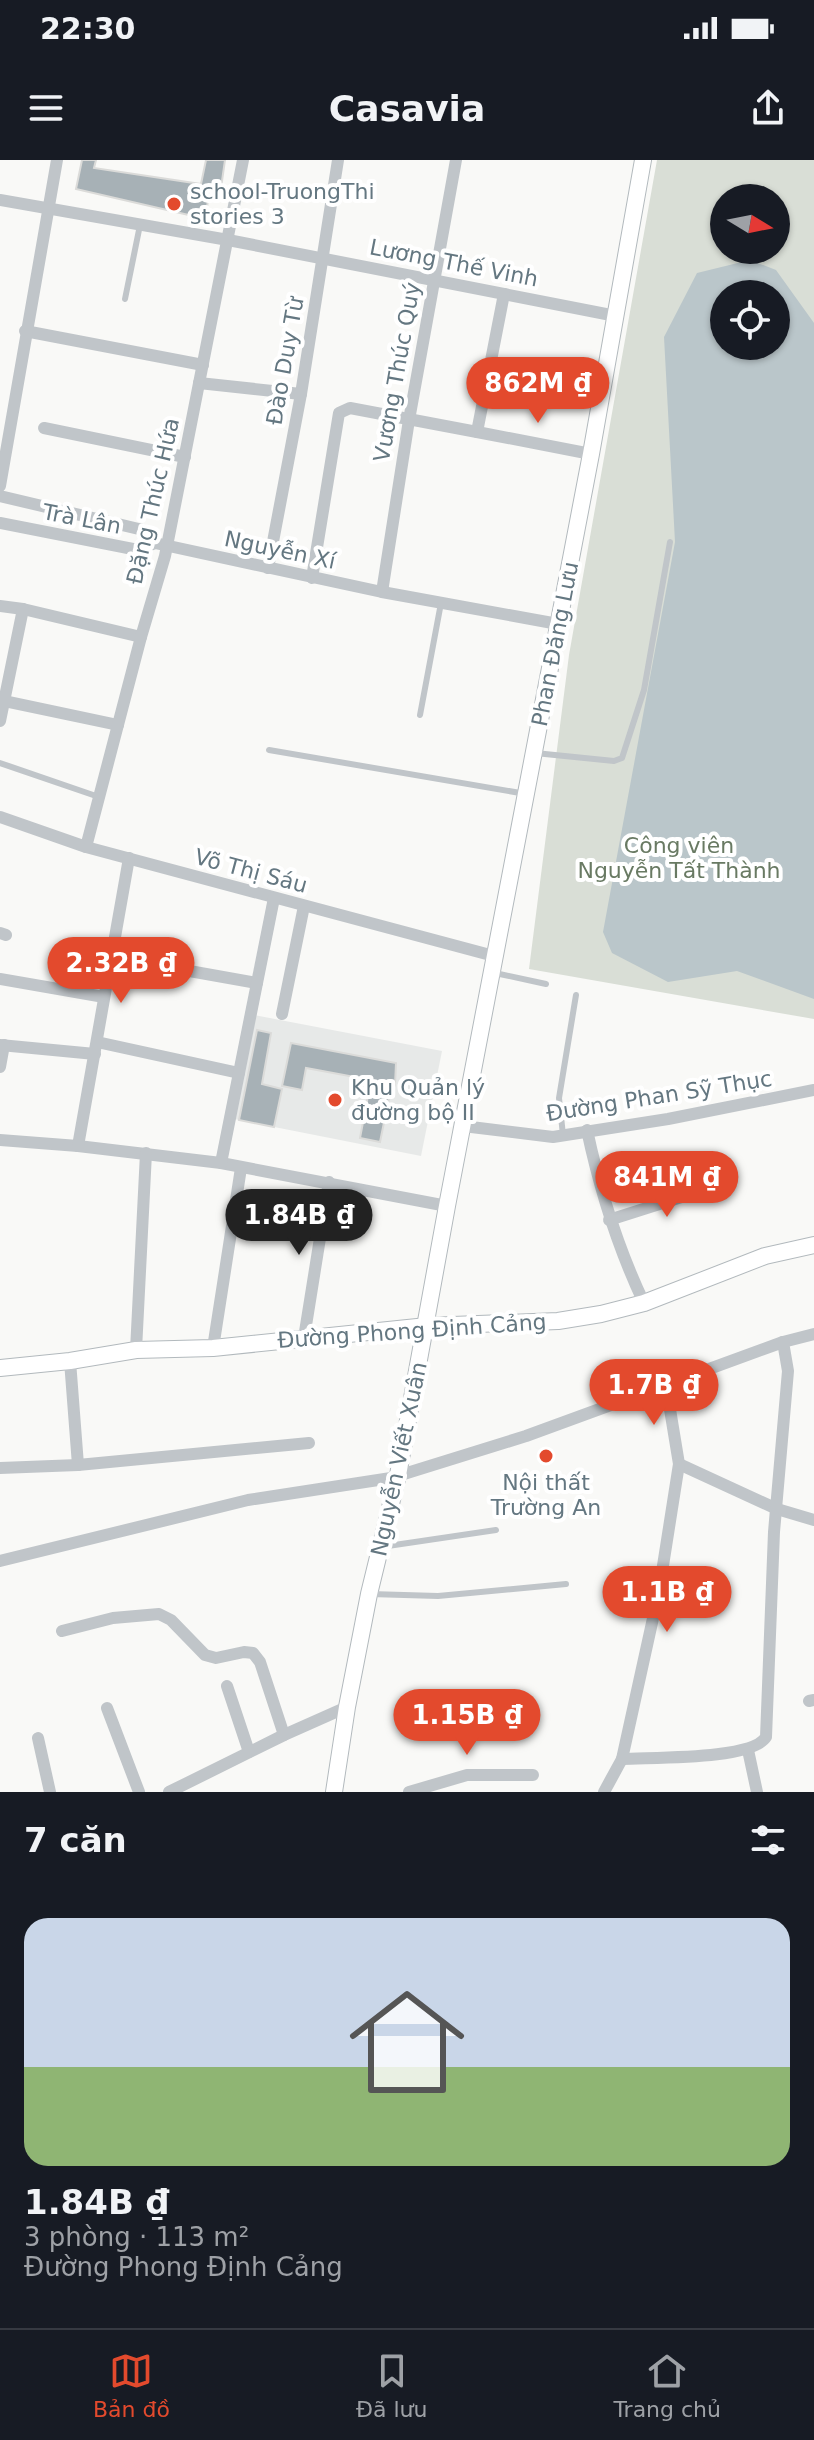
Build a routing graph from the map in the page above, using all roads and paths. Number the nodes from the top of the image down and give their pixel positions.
1 (57, 160) edge
2 (243, 160) edge
3 (338, 160) edge
4 (456, 160) edge
5 (643, 160) edge
6 (0, 200) edge
7 (47, 209) junction
8 (140, 225) junction
9 (228, 240) junction
10 (322, 258) junction
11 (433, 279) junction
12 (504, 294) junction
13 (125, 299) dead end
14 (616, 316) junction
15 (25, 331) junction
16 (203, 365) junction
17 (199, 383) junction
18 (301, 394) junction
19 (409, 420) junction
20 (44, 428) dead end
21 (477, 432) junction
22 (591, 454) junction
23 (185, 457) junction
24 (0, 486) edge
25 (0, 496) edge
26 (0, 523) edge
27 (670, 542) dead end
28 (160, 545) junction
29 (268, 568) junction
30 (312, 578) junction
31 (382, 592) junction
32 (441, 603) junction
33 (0, 606) edge
34 (23, 609) junction
35 (558, 624) junction
36 (141, 637) junction
37 (3, 701) edge
38 (420, 715) dead end
39 (0, 721) edge
40 (118, 725) junction
41 (269, 750) dead end
42 (535, 753) junction
43 (0, 763) edge
44 (527, 795) junction
45 (99, 797) junction
46 (0, 817) edge
47 (86, 847) junction
48 (129, 858) junction
49 (274, 898) junction
50 (304, 906) junction
51 (111, 957) junction
52 (493, 964) junction
53 (0, 979) edge
54 (257, 983) junction
55 (546, 984) dead end
56 (576, 995) dead end
57 (104, 997) junction
58 (282, 1014) dead end
59 (2, 1045) edge
60 (96, 1048) junction
61 (0, 1067) edge
62 (239, 1073) junction
63 (814, 1090) edge
64 (463, 1126) junction
65 (587, 1130) junction
66 (563, 1135) junction
67 (0, 1140) edge
68 (78, 1146) junction
69 (146, 1153) junction
70 (221, 1163) junction
71 (241, 1168) junction
72 (329, 1182) junction
73 (716, 1186) dead end
74 (447, 1206) junction
75 (609, 1220) junction
76 (814, 1245) edge
77 (644, 1303) junction
78 (427, 1326) junction
79 (814, 1334) edge
80 (304, 1338) junction
81 (783, 1342) junction
82 (213, 1348) junction
83 (136, 1350) junction
84 (70, 1361) junction
85 (0, 1368) edge
86 (666, 1385) junction
87 (309, 1443) dead end
88 (679, 1464) junction
89 (78, 1465) junction
90 (0, 1468) edge
91 (398, 1475) junction
92 (777, 1509) junction
93 (814, 1520) edge
94 (496, 1530) dead end
95 (381, 1547) junction
96 (0, 1561) edge
97 (566, 1584) dead end
98 (369, 1594) junction
99 (62, 1631) dead end
100 (227, 1686) dead end
101 (347, 1707) junction
102 (107, 1708) dead end
103 (284, 1735) junction
104 (38, 1738) dead end
105 (748, 1750) junction
106 (249, 1752) junction
107 (622, 1759) junction
108 (533, 1775) dead end
109 (50, 1792) edge
110 (139, 1792) edge
111 (169, 1792) edge
112 (334, 1792) edge
113 (409, 1792) edge
114 (604, 1792) edge
115 (757, 1792) edge

1 - 7 street
2 - 9 street, Đặng Thúc Hứa
3 - 10 street, Đào Duy Từ
4 - 11 street, Vương Thúc Quý
5 - 14 street, Phan Đăng Lưu
6 - 7 street, Lương Thế Vinh
7 - 8 street, Lương Thế Vinh
7 - 15 street
8 - 9 street, Lương Thế Vinh
8 - 13 lane
9 - 10 street, Lương Thế Vinh
9 - 16 street, Đặng Thúc Hứa
10 - 11 street, Lương Thế Vinh
10 - 18 street, Đào Duy Từ
11 - 12 street, Lương Thế Vinh
11 - 19 street, Vương Thúc Quý
12 - 14 street, Lương Thế Vinh
12 - 21 street
14 - 22 street, Phan Đăng Lưu
15 - 16 street
15 - 24 street
16 - 17 street, Đặng Thúc Hứa
17 - 18 street
17 - 23 street, Đặng Thúc Hứa
18 - 29 street, Đào Duy Từ
19 - 21 street
19 - 30 street
19 - 31 street, Vương Thúc Quý
20 - 23 street
21 - 22 street
22 - 35 street, Phan Đăng Lưu
23 - 28 street, Đặng Thúc Hứa
25 - 28 street, Nguyễn Xí
26 - 28 street, Trà Lân
27 - 42 lane
28 - 29 street, Nguyễn Xí
28 - 36 street, Đặng Thúc Hứa
29 - 30 street, Nguyễn Xí
30 - 31 street, Nguyễn Xí
31 - 32 street, Nguyễn Xí
32 - 35 street, Nguyễn Xí
32 - 38 lane
33 - 34 street
34 - 36 street
34 - 37 street
35 - 42 street, Phan Đăng Lưu
36 - 40 street, Đặng Thúc Hứa
37 - 39 street
37 - 40 street
40 - 45 street, Đặng Thúc Hứa
41 - 44 lane
42 - 44 street, Phan Đăng Lưu
43 - 45 lane
44 - 52 street, Phan Đăng Lưu
45 - 47 street, Đặng Thúc Hứa
46 - 47 street, Võ Thị Sáu
47 - 48 street, Võ Thị Sáu
48 - 49 street, Võ Thị Sáu
48 - 51 street
49 - 50 street, Võ Thị Sáu
49 - 54 street
50 - 52 street, Võ Thị Sáu
50 - 58 street
51 - 54 street
51 - 57 street
52 - 55 lane
52 - 64 street, Phan Đăng Lưu
53 - 57 street
54 - 62 street
56 - 66 lane
57 - 60 street
59 - 60 street
59 - 61 street
60 - 62 street
60 - 68 street
62 - 70 street
63 - 65 street, Đường Phan Sỹ Thục
64 - 66 street, Đường Phan Sỹ Thục
64 - 74 street, Nguyễn Viết Xuân
65 - 66 street, Đường Phan Sỹ Thục
65 - 75 street
67 - 68 street
68 - 69 street
69 - 70 street
69 - 83 street
70 - 71 street
71 - 72 street
71 - 82 street
72 - 74 street
72 - 80 street
73 - 75 street
74 - 78 street, Nguyễn Viết Xuân
75 - 77 street
76 - 77 street, Đường Phong Định Cảng
77 - 78 street, Đường Phong Định Cảng
78 - 80 street, Đường Phong Định Cảng
78 - 91 street, Nguyễn Viết Xuân
79 - 81 street
80 - 82 street, Đường Phong Định Cảng
81 - 86 street
81 - 92 street
82 - 83 street, Đường Phong Định Cảng
83 - 84 street, Đường Phong Định Cảng
84 - 85 street, Đường Phong Định Cảng
84 - 89 street
86 - 88 street
86 - 91 street
87 - 89 street
88 - 92 street
88 - 107 street
89 - 90 street
91 - 95 street, Nguyễn Viết Xuân
91 - 96 street
92 - 93 street
92 - 105 street
94 - 95 lane
95 - 98 street, Nguyễn Viết Xuân
97 - 98 lane
98 - 101 street, Nguyễn Viết Xuân
99 - 103 street
100 - 106 street
101 - 103 street
101 - 112 street, Nguyễn Viết Xuân
102 - 110 street
103 - 106 street
104 - 109 street
105 - 107 street
105 - 115 street
106 - 111 street
107 - 114 street
108 - 113 street

